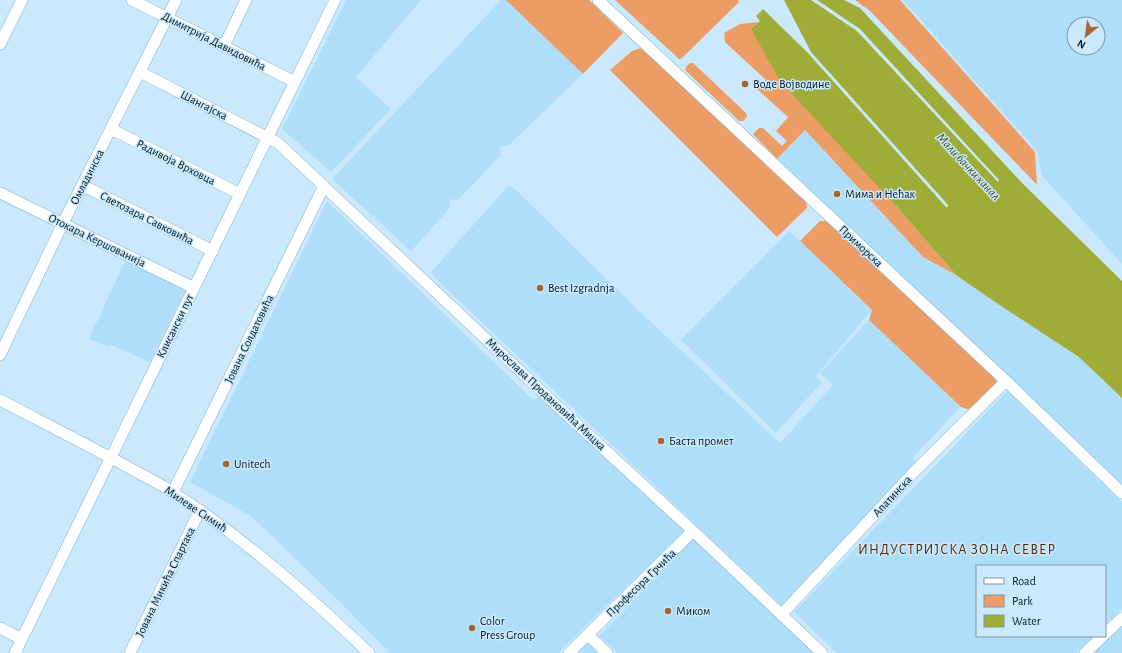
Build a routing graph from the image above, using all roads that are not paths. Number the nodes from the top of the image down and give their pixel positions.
1 (22, 0) edge
2 (132, 0) edge
3 (176, 0) edge
4 (246, 0) edge
5 (335, 0) edge
6 (598, 0) edge
7 (168, 18) junction
8 (0, 44) edge
9 (224, 46) junction
10 (140, 72) junction
11 (295, 82) junction
12 (111, 129) junction
13 (268, 137) junction
14 (82, 186) junction
15 (324, 186) junction
16 (0, 193) edge
17 (240, 194) junction
18 (63, 223) junction
19 (212, 251) junction
20 (194, 288) junction
21 (0, 355) edge
22 (1006, 381) junction
23 (0, 400) edge
24 (112, 458) junction
25 (173, 492) junction
26 (1122, 493) edge
27 (200, 510) junction
28 (693, 532) junction
29 (781, 615) junction
30 (1122, 618) edge
31 (0, 628) edge
32 (1106, 633) edge
33 (588, 635) junction
34 (1102, 637) edge
35 (22, 639) junction
36 (15, 653) edge
37 (130, 653) edge
38 (369, 653) edge
39 (569, 653) edge
40 (607, 653) edge
41 (822, 653) edge
42 (1085, 653) edge

1 - 8 street
2 - 7 street, Димитрија Давидовића
3 - 7 street, Омладинска
4 - 9 street
5 - 11 street, Клисански пут
6 - 22 street, Приморска
7 - 9 street, Димитрија Давидовића
7 - 10 street, Омладинска
9 - 11 street, Димитрија Давидовића
10 - 12 street, Омладинска
10 - 13 street, Шангајска
11 - 13 street, Клисански пут
12 - 14 street, Омладинска
12 - 17 street, Радивоја Врховца
13 - 15 street, Мирослава Продановића Мицка
13 - 17 street, Клисански пут
14 - 18 street, Омладинска
14 - 19 street, Светозара Савковића
15 - 25 street, Јована Солдатовића
15 - 28 street, Мирослава Продановића Мицка
16 - 18 street, Отокара Кершованија
17 - 19 street, Клисански пут
18 - 20 street, Отокара Кершованија
18 - 21 street, Омладинска
19 - 20 street, Клисански пут
20 - 24 street, Клисански пут
22 - 26 street, Приморска
22 - 29 street, Апатинска
23 - 24 street, Милеве Симић
24 - 25 street, Милеве Симић
24 - 35 street, Клисански пут
25 - 27 street, Милеве Симић
27 - 37 street, Јована Микића Спартака
27 - 38 street, Милеве Симић
28 - 29 street, Мирослава Продановића Мицка
28 - 33 street, Професора Грчића
29 - 41 street, Мирослава Продановића Мицка
30 - 32 street
31 - 35 street
33 - 39 street, Професора Грчића
33 - 40 street
34 - 42 street
35 - 36 street, Клисански пут

